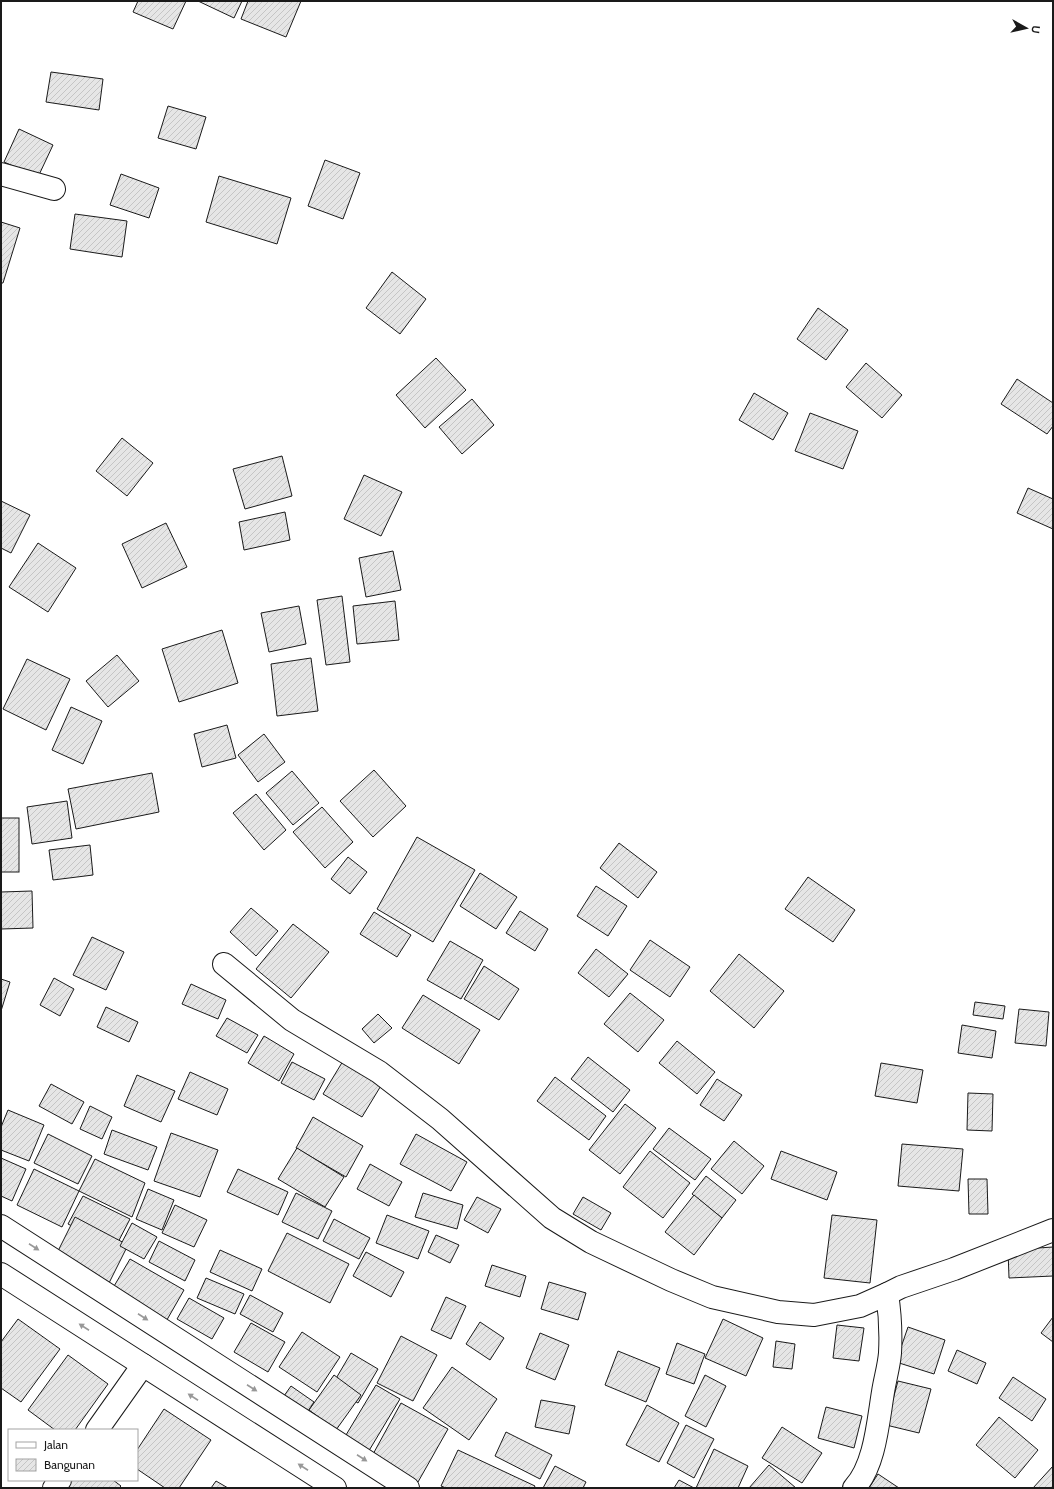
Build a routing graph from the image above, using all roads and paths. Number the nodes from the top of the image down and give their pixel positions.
1 (1, 174) edge
2 (54, 189) dead end
3 (224, 964) dead end
4 (1, 1226) edge
5 (1053, 1230) edge
6 (1, 1274) edge
7 (888, 1294) junction
8 (143, 1365) junction
9 (98, 1429) edge
10 (335, 1488) edge
11 (408, 1488) edge
12 (854, 1488) edge

1 - 2 main road
3 - 7 main road
4 -> 11 main road
5 - 7 main road
8 -> 6 main road
7 - 12 main road
8 - 9 main road
10 -> 8 main road

